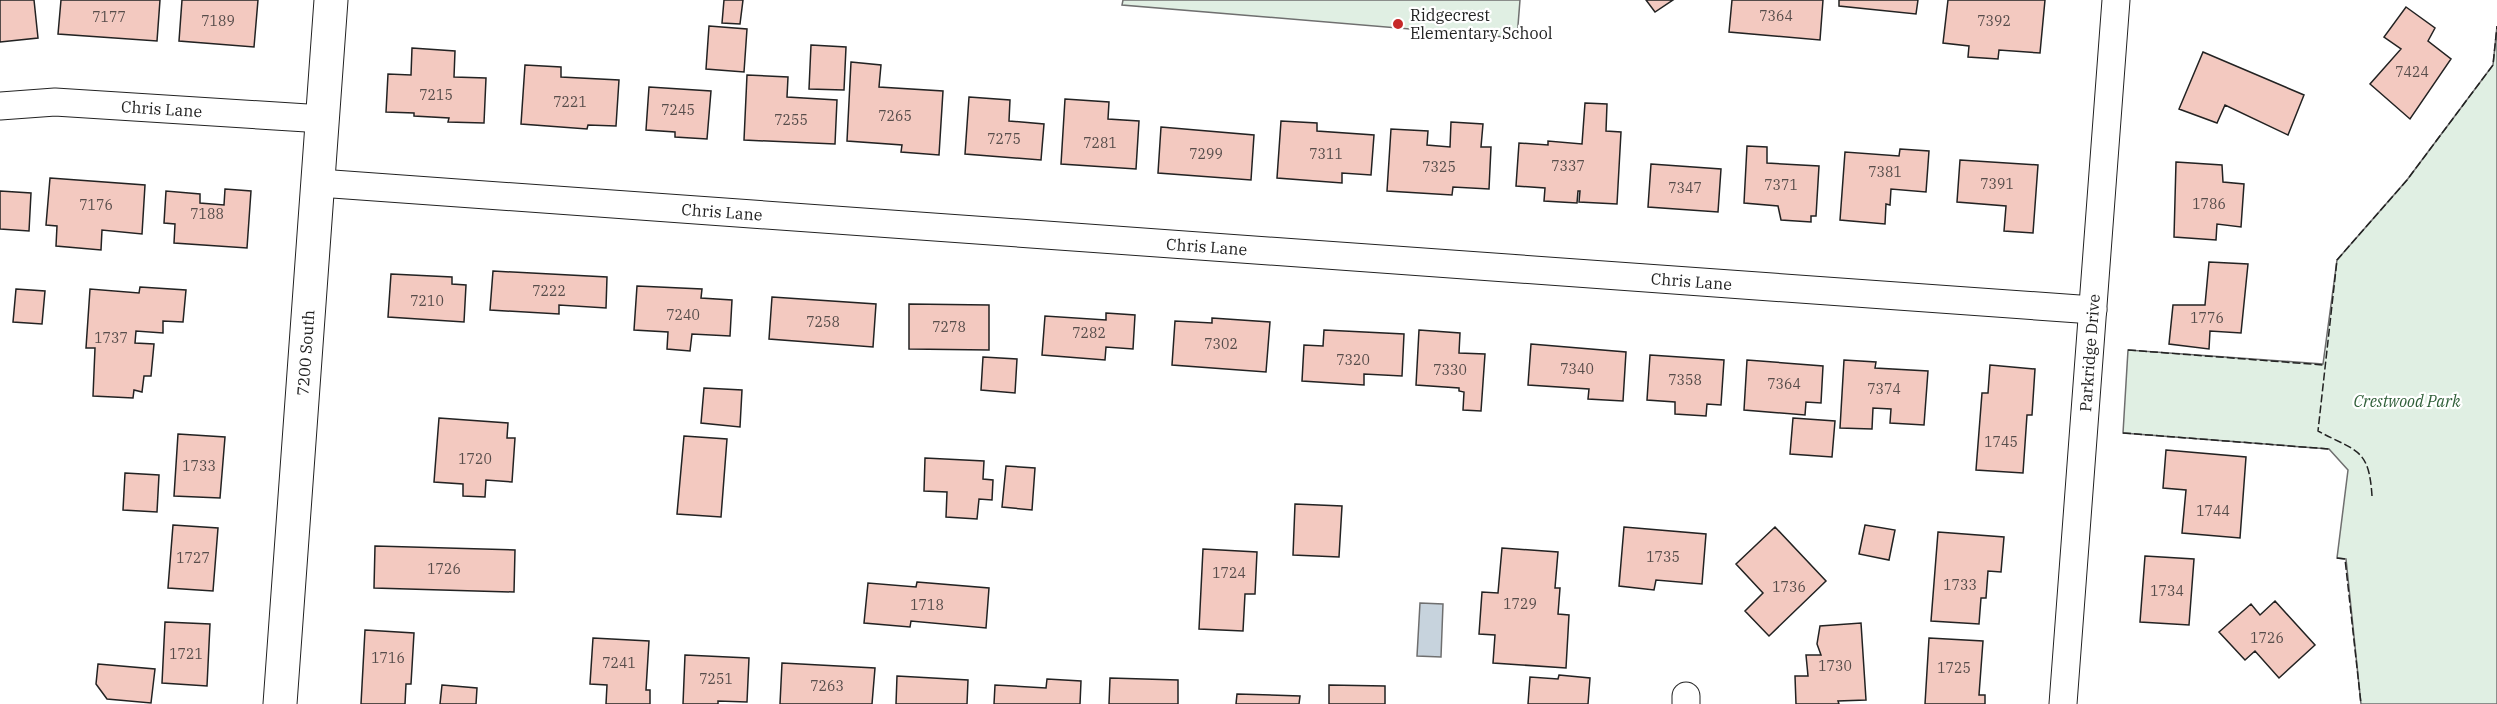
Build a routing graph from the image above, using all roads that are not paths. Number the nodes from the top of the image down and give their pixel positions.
1 (331, 0) edge
2 (2116, 0) edge
3 (0, 106) edge
4 (323, 119) junction
5 (319, 183) junction
6 (2093, 309) junction
7 (280, 704) edge
8 (2063, 704) edge

1 - 4 street, 7200 South
2 - 6 street, Parkridge Drive
3 - 4 street, Chris Lane
4 - 5 street, 7200 South
5 - 6 street, Chris Lane
5 - 7 street, 7200 South
6 - 8 street, Parkridge Drive

